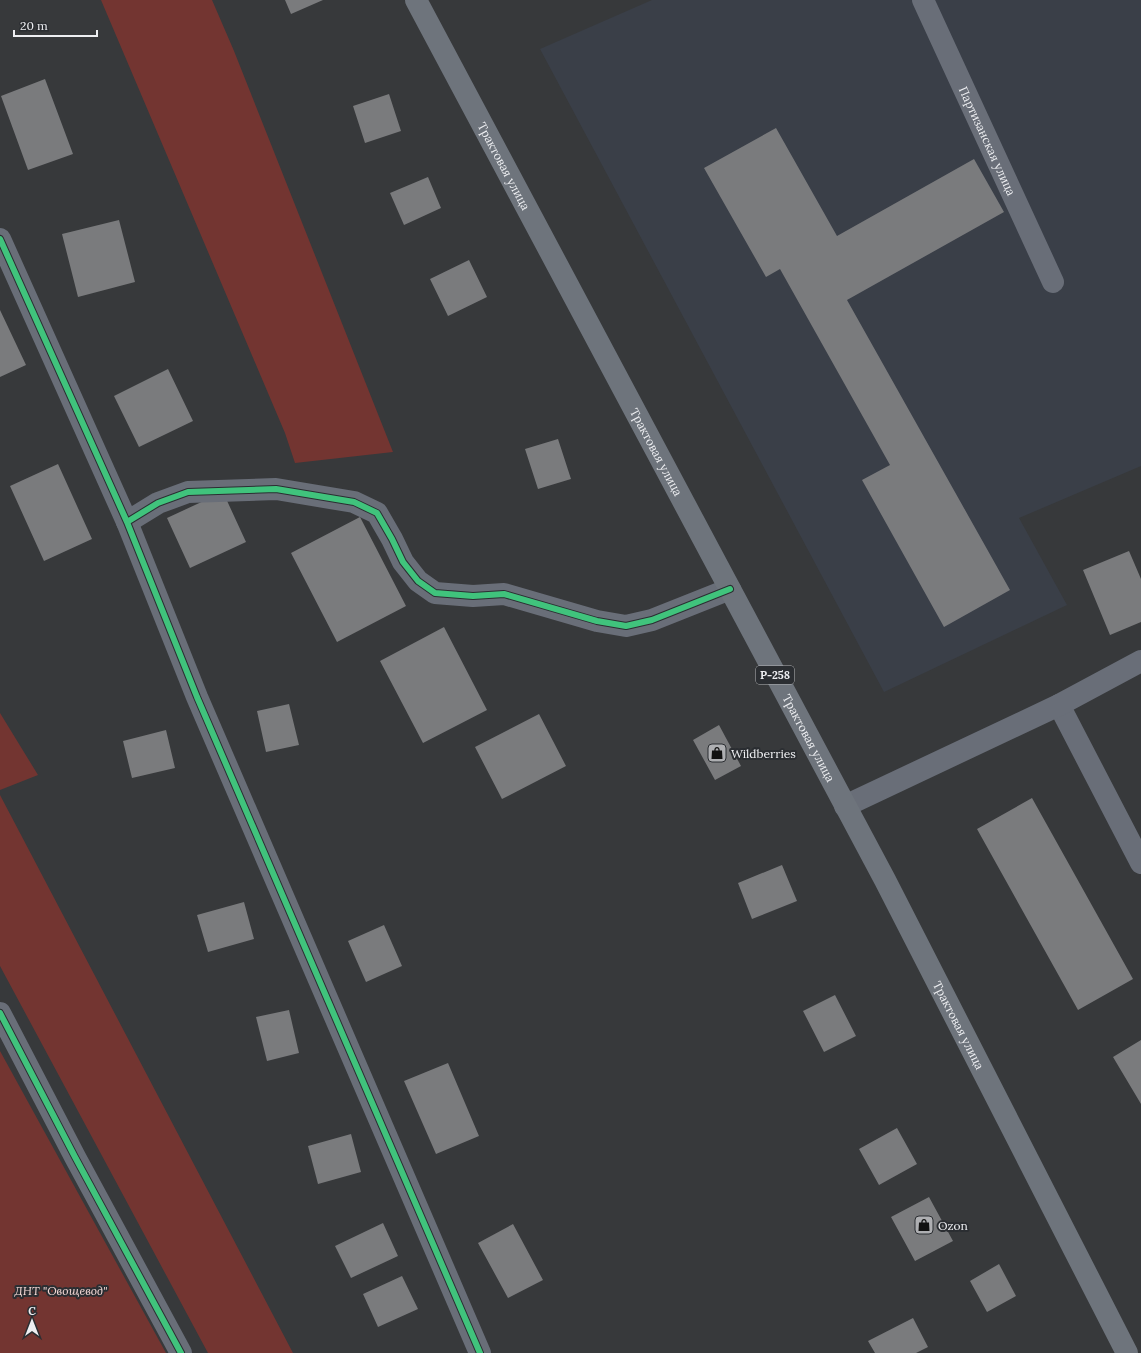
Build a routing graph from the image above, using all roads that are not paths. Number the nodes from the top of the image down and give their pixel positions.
1 (416, 0) edge
2 (923, 0) edge
3 (0, 239) edge
4 (1053, 282) dead end
5 (126, 522) junction
6 (730, 589) junction
7 (1141, 661) edge
8 (1058, 705) junction
9 (845, 806) junction
10 (1141, 863) edge
11 (0, 1013) edge
12 (181, 1353) edge
13 (480, 1353) edge
14 (1127, 1353) edge

1 - 6 highway, Трактовая улица / Р-258
2 - 4 street, Партизанская улица
3 - 5 street
5 - 6 street
5 - 13 street
6 - 9 highway, Трактовая улица / Р-258
7 - 8 street
8 - 9 street
8 - 10 street
9 - 14 highway, Трактовая улица / Р-258
11 - 12 street

